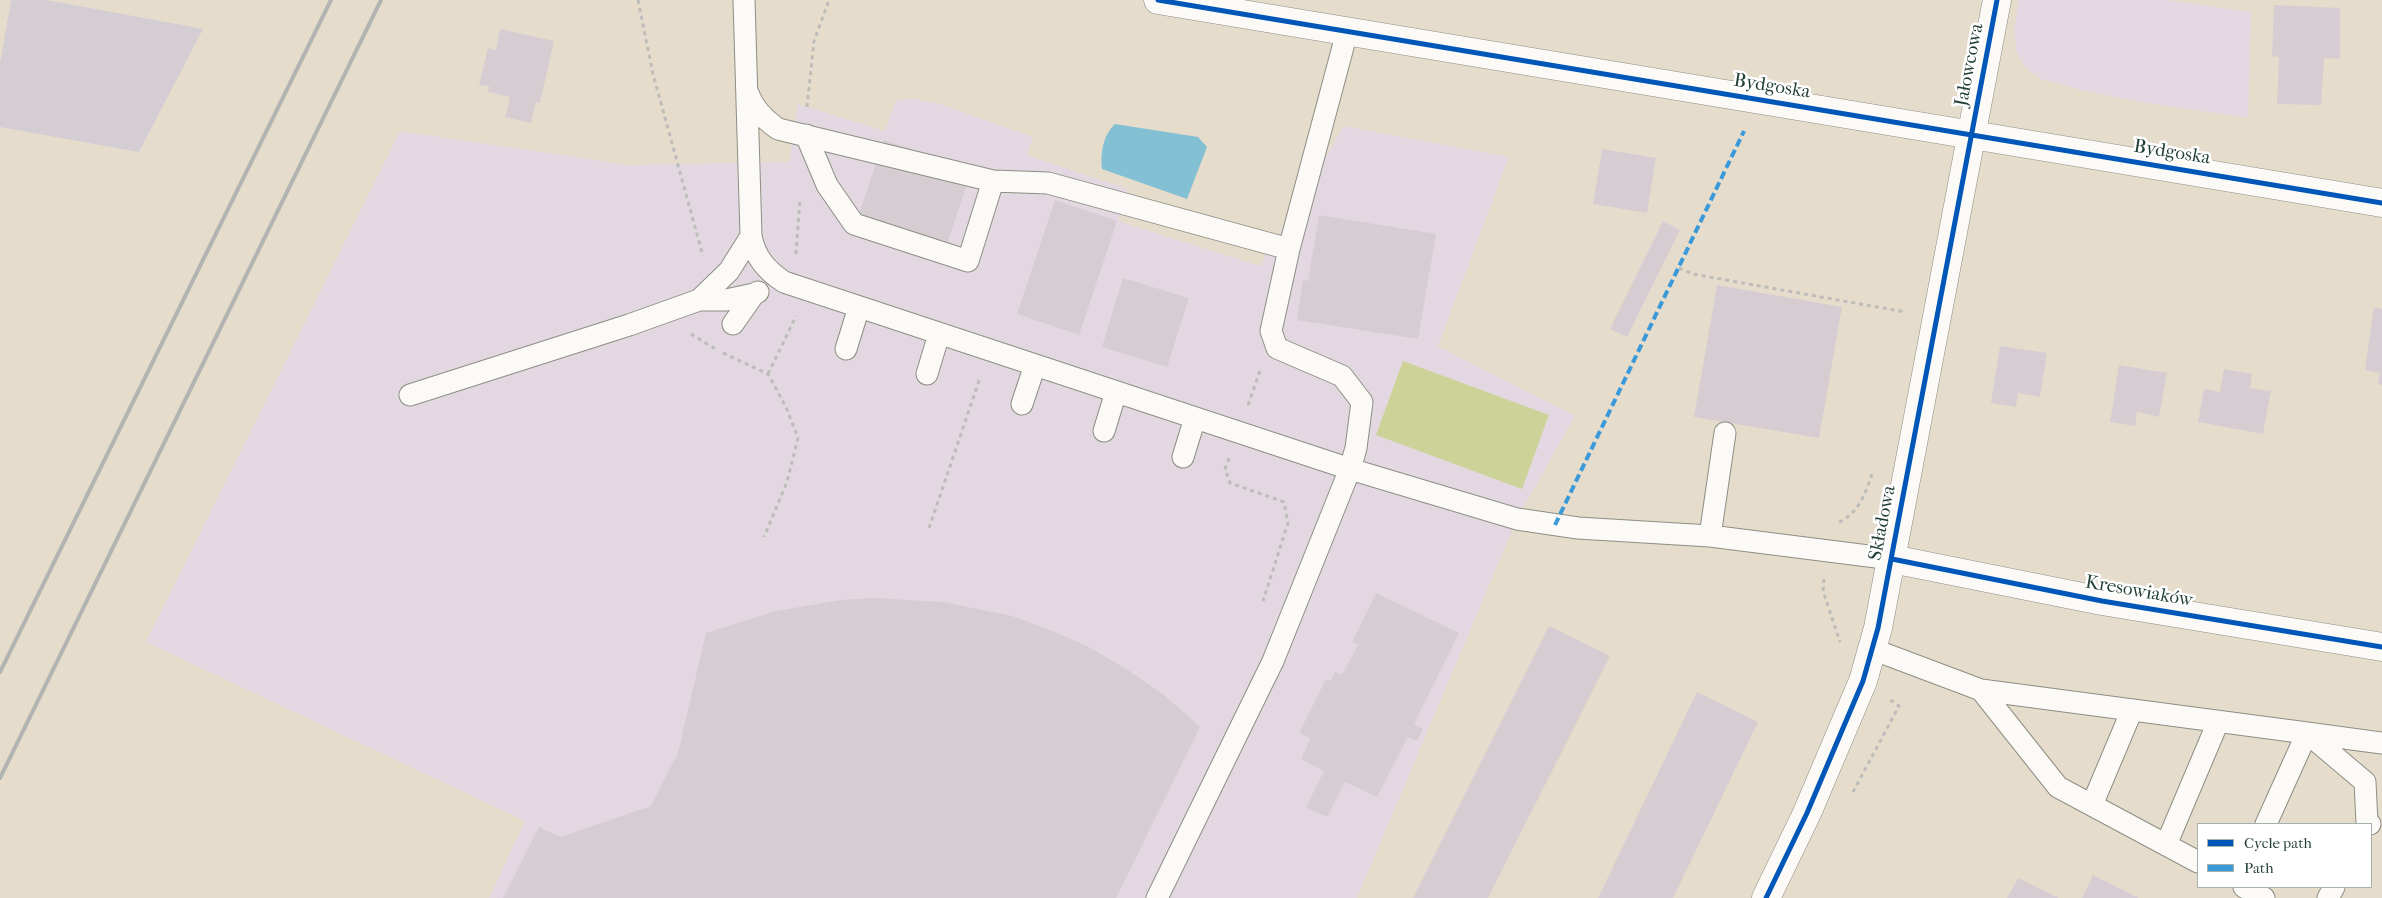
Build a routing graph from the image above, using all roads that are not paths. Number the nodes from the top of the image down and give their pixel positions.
1 (744, 0) edge
2 (1158, 0) edge
3 (1997, 0) edge
4 (1347, 32) junction
5 (746, 89) junction
6 (778, 128) junction
7 (806, 135) junction
8 (1972, 136) junction
9 (748, 161) junction
10 (993, 180) junction
11 (2382, 203) edge
12 (751, 236) junction
13 (1289, 250) junction
14 (784, 282) junction
15 (754, 294) junction
16 (699, 300) junction
17 (859, 307) junction
18 (733, 324) dead end
19 (939, 334) junction
20 (846, 349) dead end
21 (1035, 365) junction
22 (927, 374) dead end
23 (1116, 392) junction
24 (410, 395) dead end
25 (1022, 404) dead end
26 (1195, 418) junction
27 (1104, 431) dead end
28 (1725, 433) dead end
29 (1183, 457) dead end
30 (1350, 469) junction
31 (1710, 536) junction
32 (1892, 558) junction
33 (2382, 647) edge
34 (1872, 648) junction
35 (1981, 690) junction
36 (2132, 710) junction
37 (2218, 722) junction
38 (2307, 733) junction
39 (2382, 743) edge
40 (2092, 805) junction
41 (2266, 823) edge
42 (2371, 823) edge
43 (2166, 845) junction
44 (2197, 861) edge
45 (2246, 888) edge
46 (1157, 898) edge
47 (1766, 898) edge
48 (2264, 898) edge

1 - 5 lane
2 - 4 street, Bydgoska
3 - 8 street, Jałowcowa
4 - 8 street, Bydgoska
4 - 13 lane
5 - 6 lane
5 - 9 lane
6 - 7 lane
6 - 9 lane
7 - 10 lane
7 - 10 lane
8 - 11 street, Bydgoska
8 - 32 street, Składowa
9 - 12 lane
10 - 13 lane
12 - 14 lane
12 - 16 lane
13 - 30 lane
14 - 15 lane
14 - 17 lane
15 - 16 lane
15 - 18 lane
16 - 24 lane
17 - 19 lane
17 - 20 lane
19 - 21 lane
19 - 22 lane
21 - 23 lane
21 - 25 lane
23 - 26 lane
23 - 27 lane
26 - 29 lane
26 - 30 lane
28 - 31 lane
30 - 31 lane
30 - 46 lane
31 - 32 lane
32 - 33 street, Kresowiaków
32 - 34 street, Składowa
34 - 35 lane
34 - 47 street, Składowa
35 - 36 lane
35 - 40 lane
36 - 37 lane
36 - 40 lane
37 - 38 lane
37 - 43 lane
38 - 39 lane
38 - 41 lane
38 - 42 lane
40 - 43 lane
43 - 44 lane
45 - 48 lane

